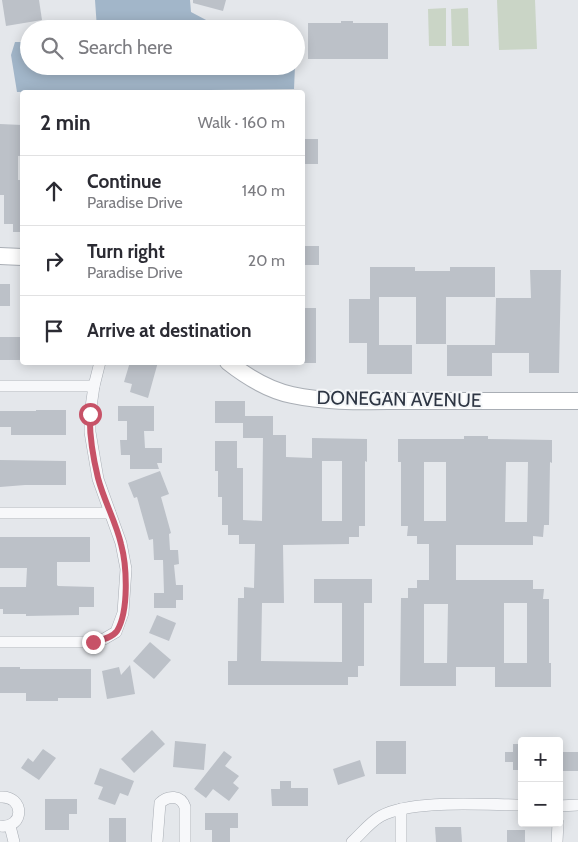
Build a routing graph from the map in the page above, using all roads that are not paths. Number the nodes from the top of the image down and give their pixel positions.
1 (0, 256) edge
2 (20, 257) edge
3 (99, 365) edge
4 (232, 365) edge
5 (0, 386) edge
6 (94, 386) junction
7 (578, 401) edge
8 (0, 513) edge
9 (110, 513) junction
10 (0, 642) edge
11 (0, 797) edge
12 (518, 805) edge
13 (563, 806) edge
14 (578, 806) edge
15 (401, 809) junction
16 (5, 826) edge
17 (558, 827) edge
18 (14, 842) edge
19 (157, 842) edge
20 (185, 842) edge
21 (352, 842) edge
22 (401, 842) edge
23 (557, 842) edge

1 - 2 street
3 - 6 street
4 - 7 street, DONEGAN AVENUE
5 - 6 street
6 - 9 street
8 - 9 street
9 - 10 street
11 - 16 street
12 - 15 street
13 - 14 street
15 - 21 street
15 - 22 street
16 - 18 street
17 - 23 street
19 - 20 street

